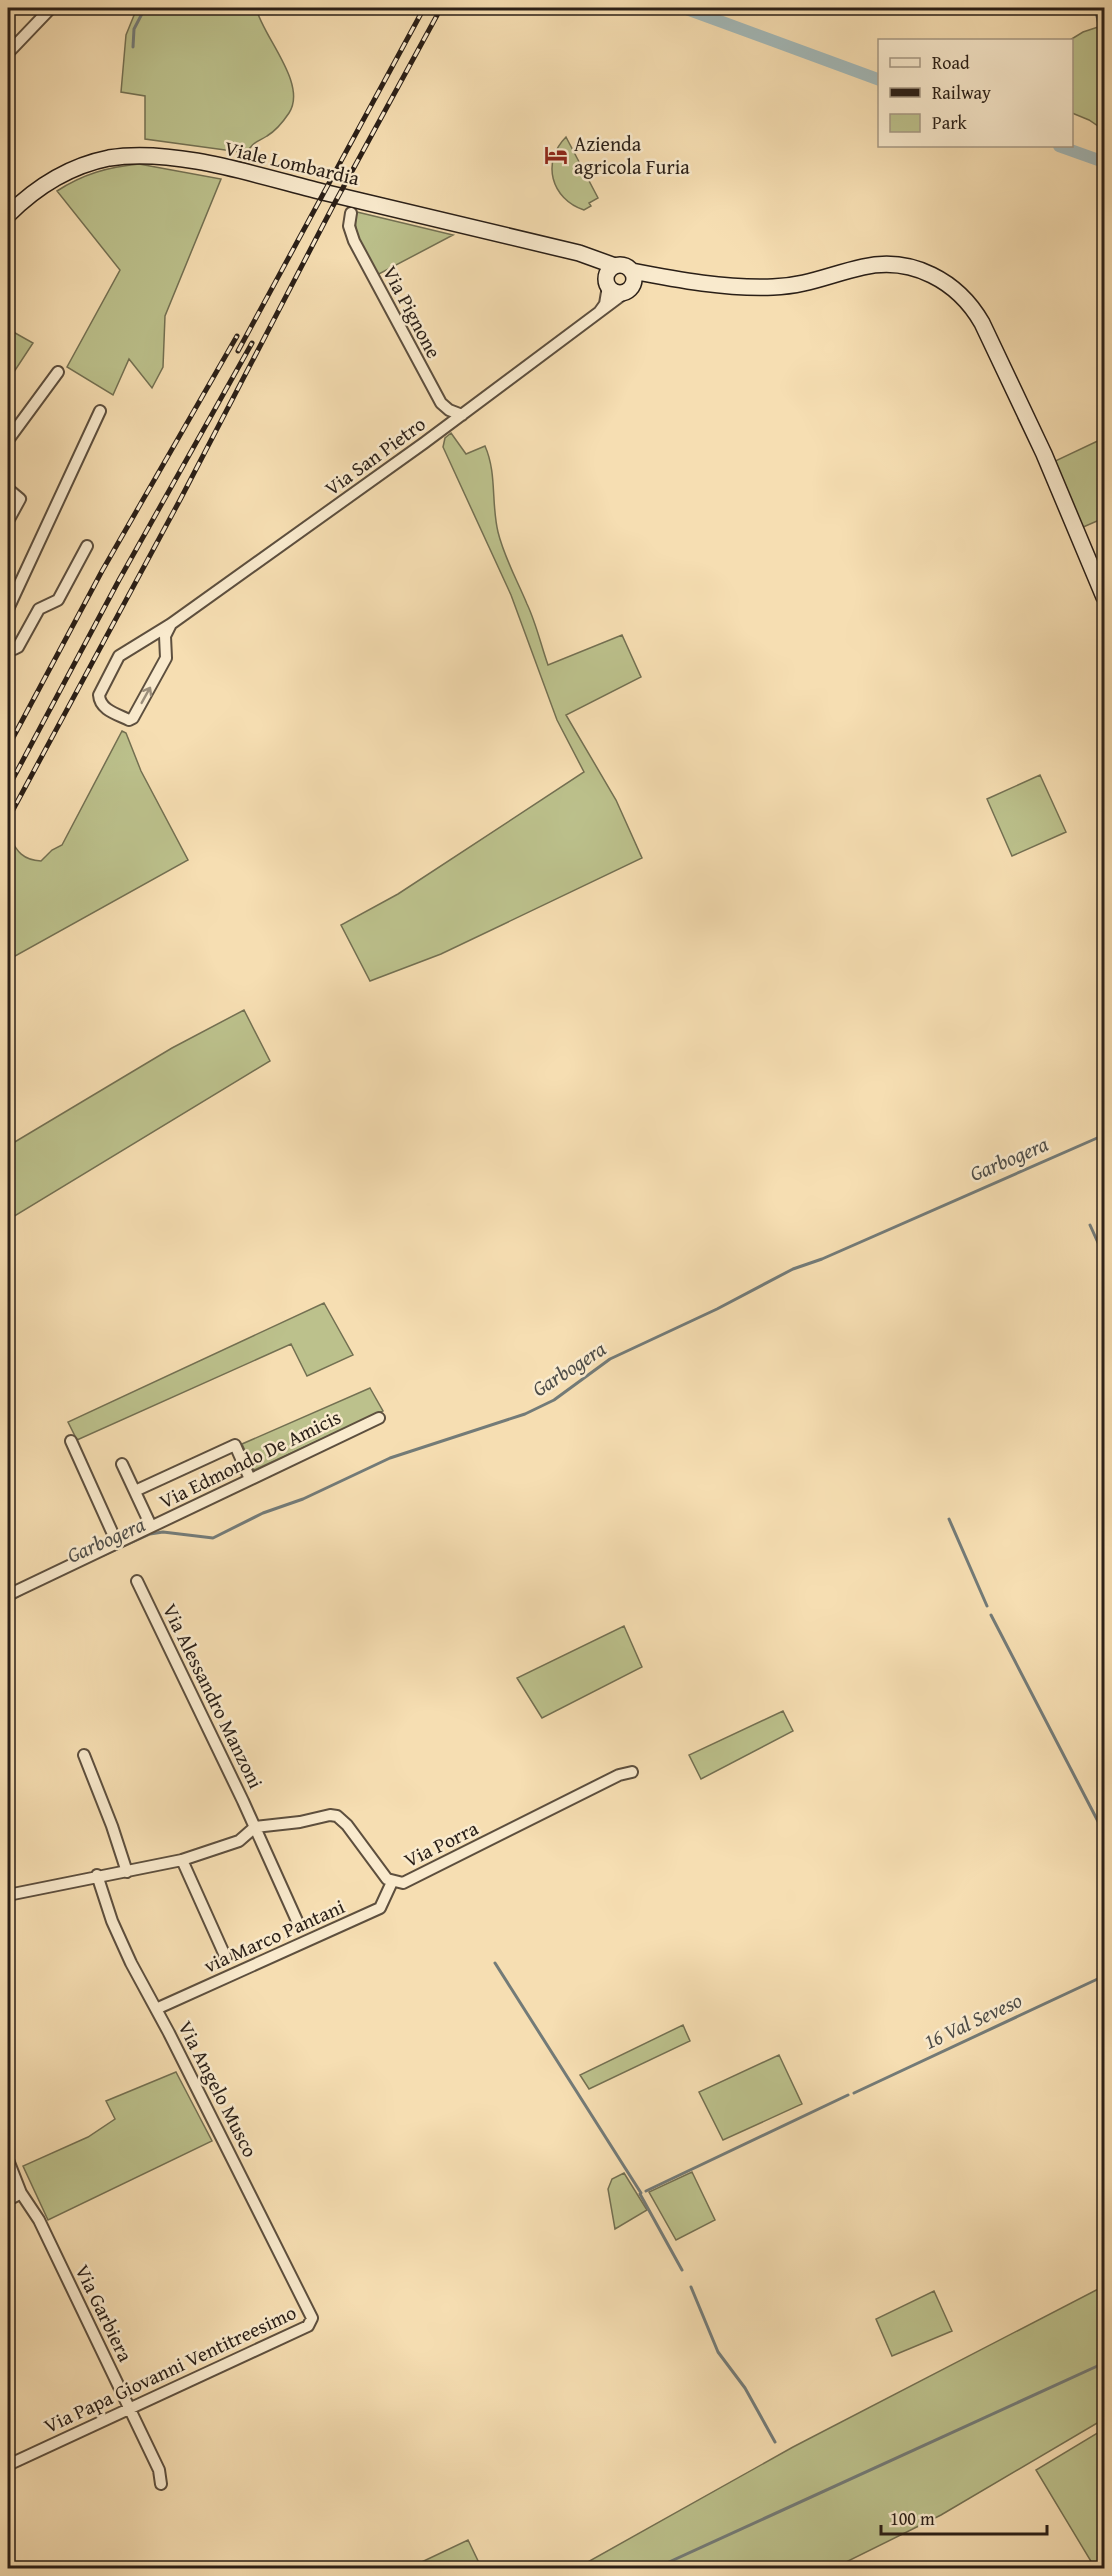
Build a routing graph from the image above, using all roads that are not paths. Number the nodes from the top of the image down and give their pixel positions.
1 (51, 8) edge
2 (8, 53) edge
3 (351, 213) dead end
4 (8, 215) edge
5 (579, 253) junction
6 (615, 266) junction
7 (632, 271) junction
8 (680, 279) junction
9 (607, 283) junction
10 (628, 290) junction
11 (598, 315) junction
12 (58, 372) dead end
13 (1013, 391) junction
14 (100, 411) dead end
15 (462, 415) junction
16 (8, 440) edge
17 (8, 489) edge
18 (8, 521) edge
19 (87, 546) dead end
20 (1104, 597) edge
21 (1104, 608) edge
22 (8, 609) edge
23 (171, 624) junction
24 (8, 647) edge
25 (379, 1418) dead end
26 (71, 1441) dead end
27 (122, 1464) dead end
28 (250, 1479) junction
29 (135, 1491) junction
30 (151, 1526) junction
31 (117, 1543) junction
32 (137, 1581) dead end
33 (8, 1595) edge
34 (84, 1755) dead end
35 (632, 1772) dead end
36 (255, 1827) junction
37 (182, 1860) junction
38 (127, 1872) junction
39 (97, 1875) junction
40 (392, 1882) junction
41 (8, 1895) edge
42 (298, 1923) dead end
43 (226, 1958) dead end
44 (156, 2009) junction
45 (8, 2160) edge
46 (21, 2193) junction
47 (8, 2200) edge
48 (312, 2318) joint
49 (131, 2409) junction
50 (8, 2465) edge
51 (161, 2484) dead end

1 - 2 street
3 - 15 street, Via Pignone
4 - 5 street, Viale Lombardia
5 - 6 street, Viale Lombardia
5 - 9 street
6 - 7 street
6 - 9 street
7 - 8 street
7 - 10 street
8 - 10 street
8 - 13 street
9 - 10 street
9 - 11 street
10 - 11 street, Via San Pietro
11 - 15 street, Via San Pietro
12 - 16 street
13 - 20 street
13 - 21 street
14 - 22 street
15 - 23 street, Via San Pietro
17 - 18 street
19 - 24 street
23 -> 23 street, Via San Pietro
25 - 28 street, Via Edmondo De Amicis
26 - 31 street
27 - 29 street
28 - 29 street
28 - 30 street, Via Edmondo De Amicis
29 - 30 street
30 - 31 street, Via Edmondo De Amicis
31 - 33 street, Via Edmondo De Amicis
32 - 36 street, Via Alessandro Manzoni
34 - 38 street
35 - 40 street, Via Porra
36 - 37 street, Via Porra
36 - 40 street, Via Porra
36 - 42 street, Via Alessandro Manzoni
37 - 38 street, Via Porra
37 - 43 street
38 - 39 street, Via Porra
39 - 41 street, Via Porra
39 - 44 street, Via Angelo Musco
40 - 44 street, via Marco Pantani
44 - 48 street, Via Angelo Musco
45 - 46 street, Via Garbiera
46 - 47 street
46 - 49 street, Via Garbiera
48 - 49 street, Via Papa Giovanni Ventitreesimo
49 - 50 street, Via Papa Giovanni Ventitreesimo
49 - 51 street, Via Garbiera

